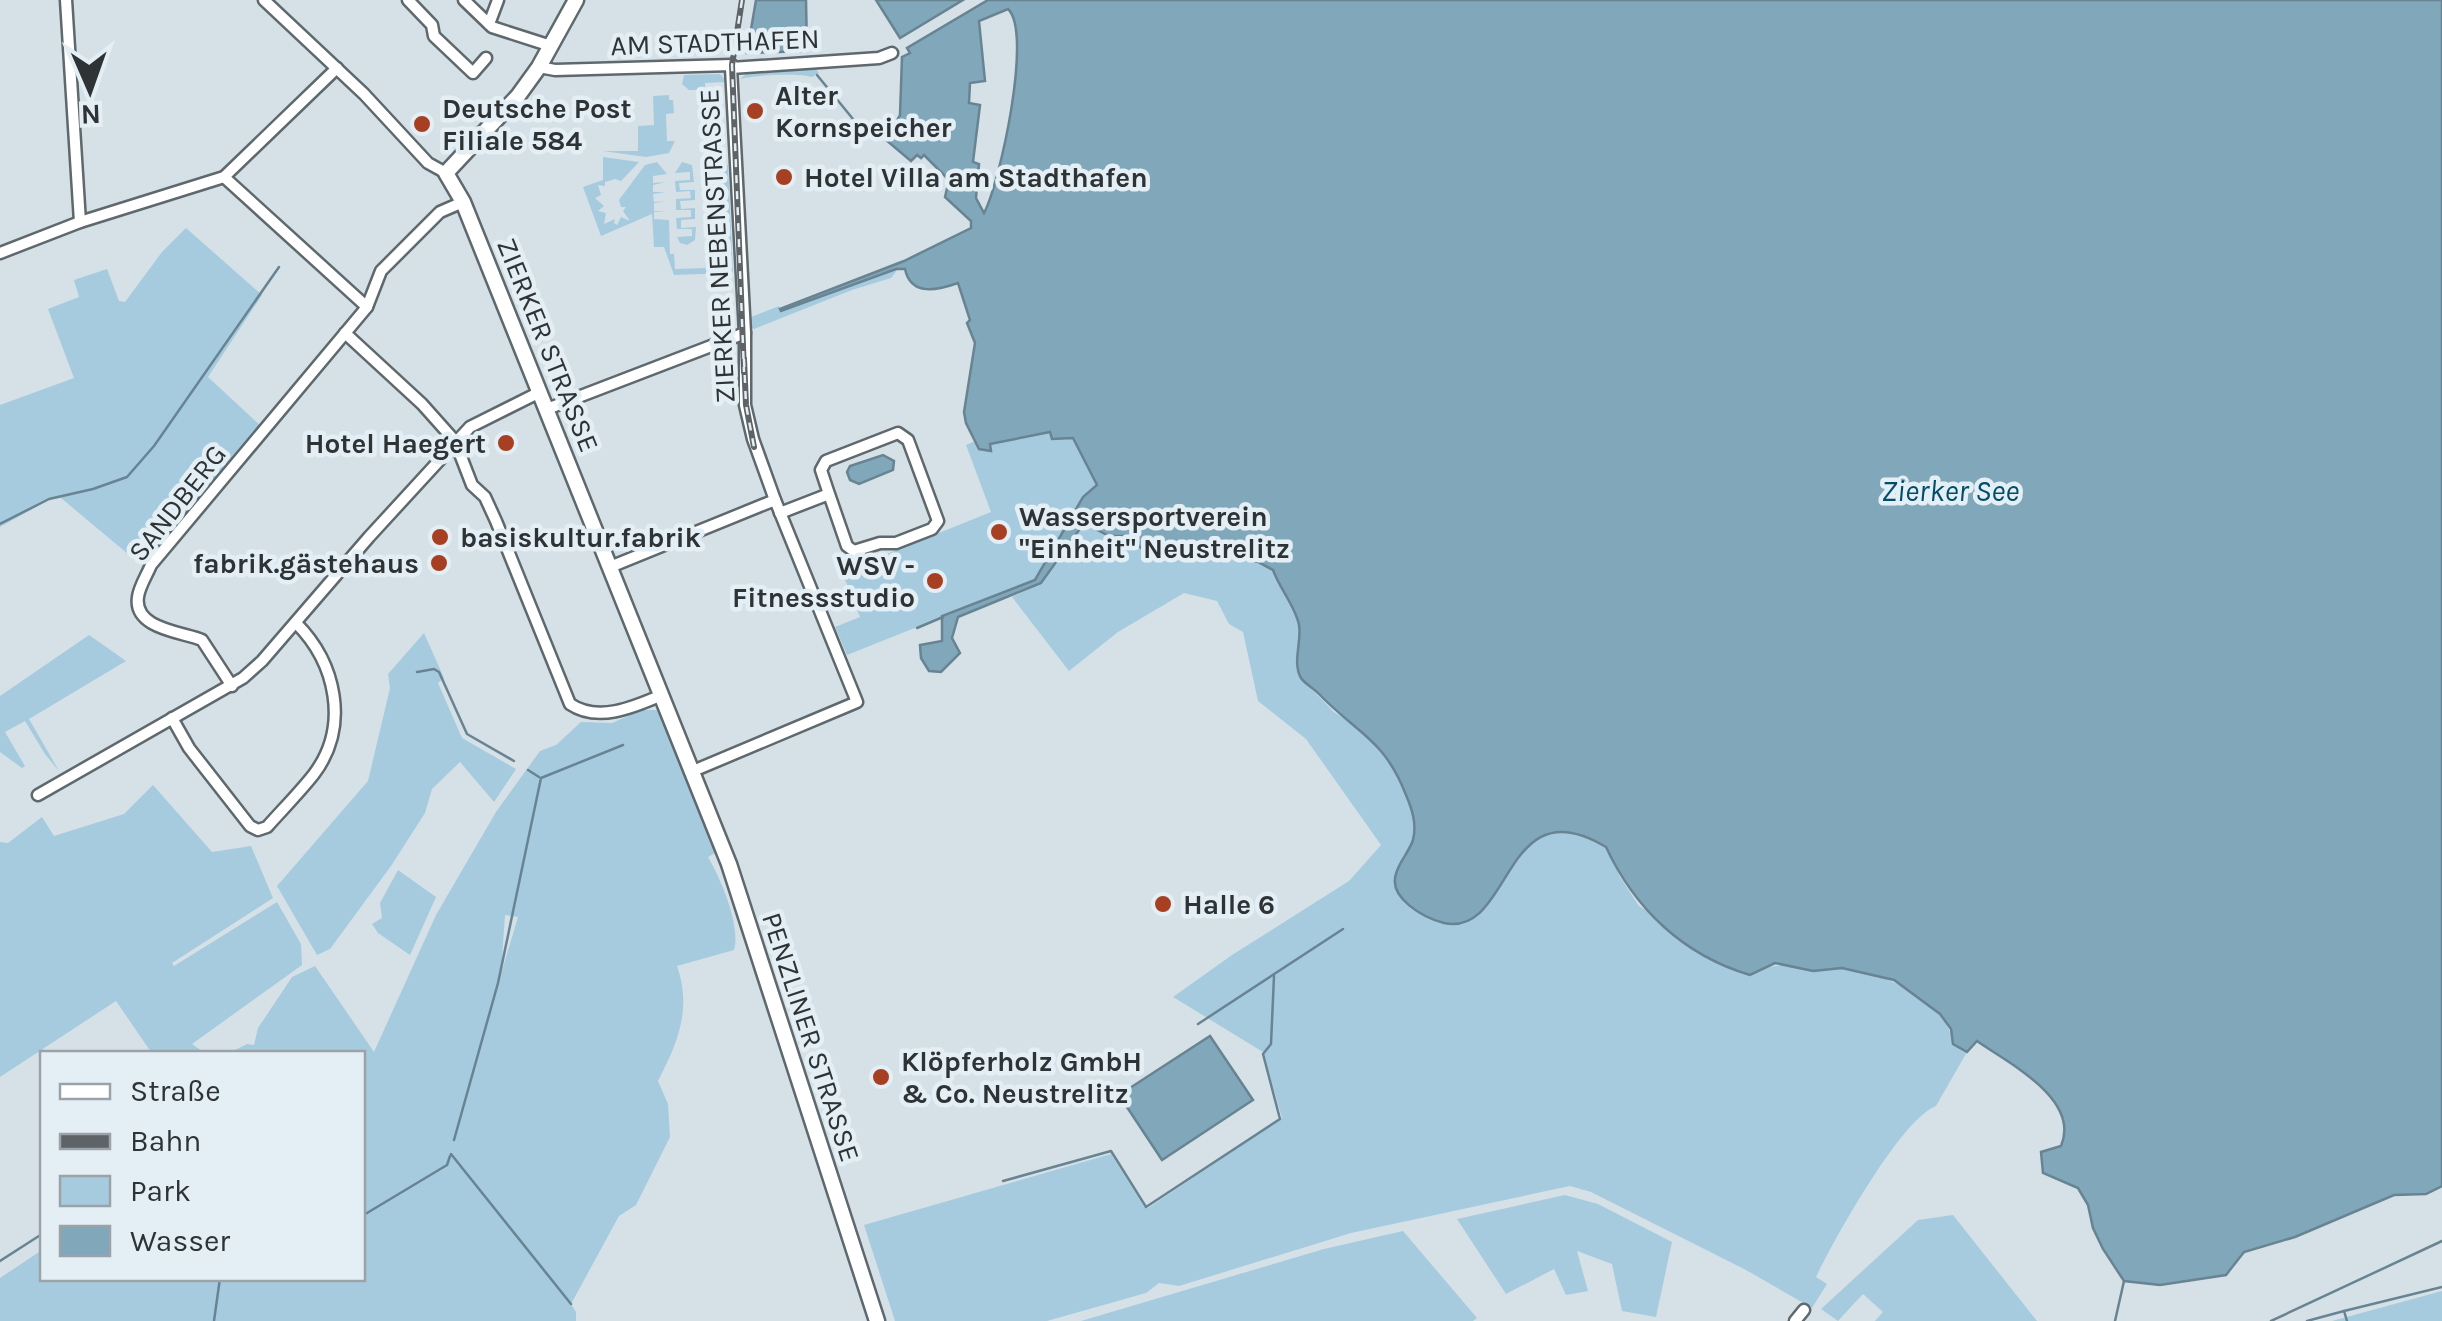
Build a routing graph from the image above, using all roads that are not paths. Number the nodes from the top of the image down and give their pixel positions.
1 (66, 0) edge
2 (264, 0) edge
3 (408, 0) edge
4 (464, 0) edge
5 (498, 0) edge
6 (576, 0) edge
7 (489, 24) junction
8 (551, 46) junction
9 (892, 53) dead end
10 (486, 58) dead end
11 (538, 66) junction
12 (337, 68) junction
13 (731, 68) junction
14 (446, 172) junction
15 (224, 177) junction
16 (457, 204) junction
17 (80, 222) junction
18 (0, 253) edge
19 (366, 307) junction
20 (345, 333) junction
21 (745, 333) junction
22 (543, 400) junction
23 (456, 442) junction
24 (829, 494) junction
25 (775, 500) junction
26 (780, 513) junction
27 (610, 567) junction
28 (296, 623) junction
29 (232, 686) junction
30 (662, 695) junction
31 (172, 718) junction
32 (693, 771) junction
33 (38, 795) dead end
34 (1804, 1310) dead end
35 (876, 1321) edge
36 (1795, 1321) edge

1 - 17 street
2 - 12 street, ZIERKER STRASSE
3 - 10 street
4 - 7 street
5 - 7 street
6 - 8 main road
7 - 8 street
8 - 11 main road
9 - 13 street, AM STADTHAFEN
11 - 13 street, AM STADTHAFEN
11 - 14 main road
12 - 14 street, ZIERKER STRASSE
12 - 15 street
13 - 21 street, ZIERKER NEBENSTRASSE
14 - 16 main road, ZIERKER STRASSE
15 - 17 street
15 - 19 street
16 - 19 street, SANDBERG
16 - 22 main road, ZIERKER STRASSE
17 - 18 street
19 - 20 street, SANDBERG
20 - 23 street
20 - 29 street, SANDBERG
21 - 22 street
21 - 25 street, ZIERKER NEBENSTRASSE
22 - 23 street
22 - 27 main road, ZIERKER STRASSE
23 - 28 street
23 - 30 street
24 - 24 street
24 - 26 street
25 - 26 street, ZIERKER NEBENSTRASSE
25 - 27 street
26 - 32 street, ZIERKER NEBENSTRASSE
27 - 30 main road, ZIERKER STRASSE
28 - 29 street
28 - 31 street
29 - 31 street
30 - 32 main road, ZIERKER STRASSE
31 - 33 street
32 - 35 main road, PENZLINER STRASSE
34 - 36 street

